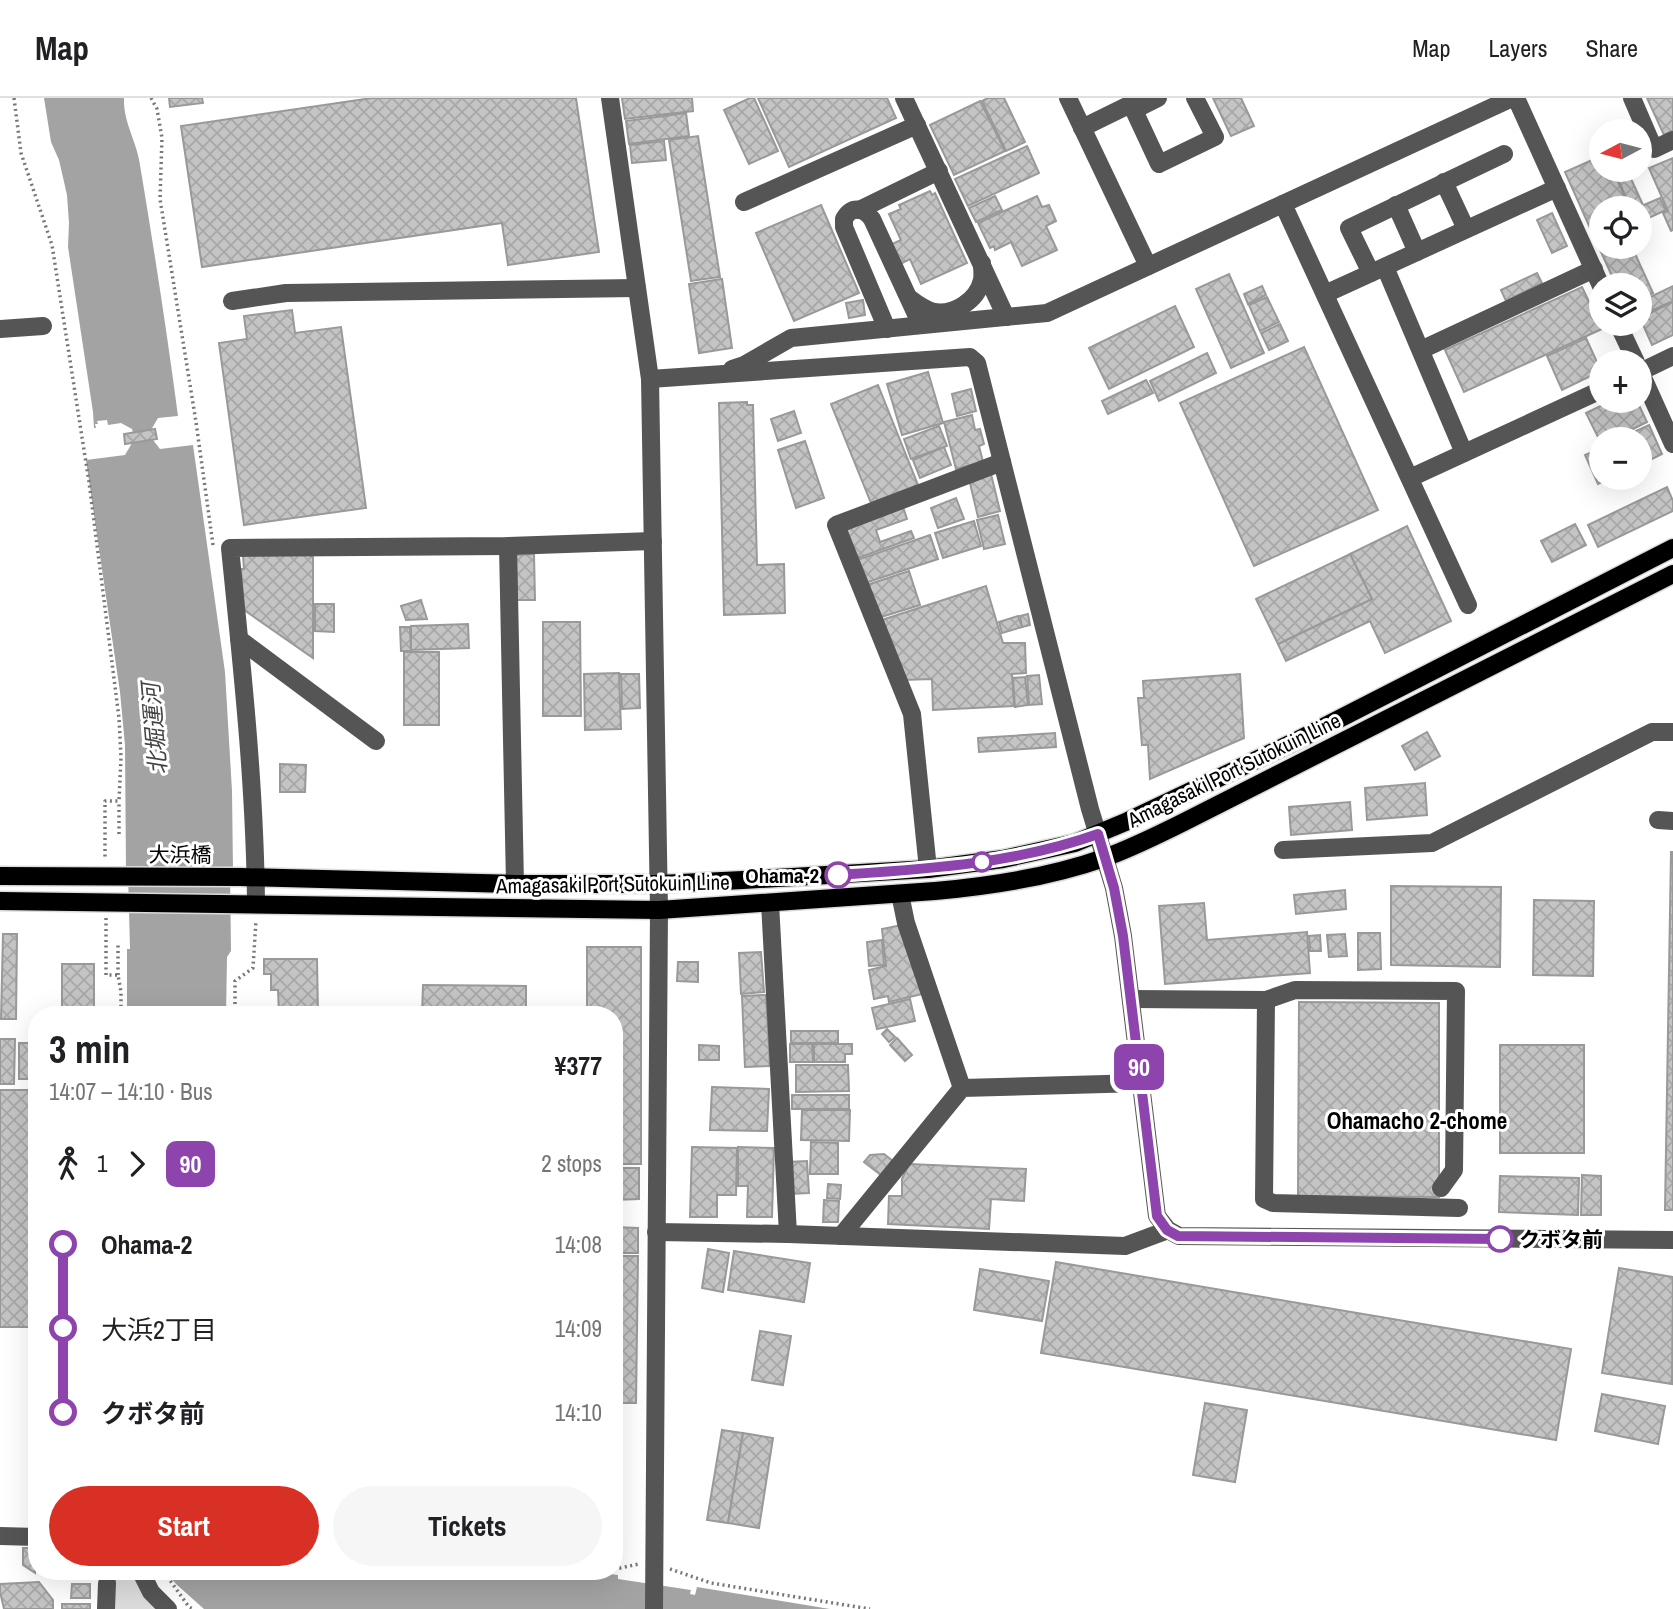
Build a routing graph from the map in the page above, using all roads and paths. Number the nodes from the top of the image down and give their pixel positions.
1 (14, 98) edge
2 (151, 98) edge
3 (610, 98) edge
4 (904, 98) edge
5 (1068, 98) edge
6 (1158, 98) edge
7 (1195, 98) edge
8 (1514, 98) edge
9 (1632, 98) edge
10 (1134, 110) junction
11 (917, 125) junction
12 (1082, 128) junction
13 (1673, 140) edge
14 (1504, 154) dead end
15 (939, 171) junction
16 (1444, 182) junction
17 (1557, 188) junction
18 (744, 202) dead end
19 (1283, 204) junction
20 (1396, 205) junction
21 (859, 210) junction
22 (1466, 229) junction
23 (1417, 252) junction
24 (982, 263) junction
25 (1148, 266) junction
26 (1594, 269) junction
27 (1378, 270) junction
28 (1596, 273) edge
29 (637, 288) junction
30 (1325, 294) junction
31 (908, 298) junction
32 (232, 301) dead end
33 (1006, 317) junction
34 (921, 325) junction
35 (43, 326) dead end
36 (887, 328) junction
37 (0, 329) edge
38 (1420, 350) junction
39 (1673, 356) edge
40 (1652, 366) edge
41 (707, 376) junction
42 (650, 379) junction
43 (1589, 396) edge
44 (1652, 398) edge
45 (1673, 444) edge
46 (1464, 453) junction
47 (1002, 462) junction
48 (1410, 478) junction
49 (653, 541) junction
50 (508, 546) junction
51 (1673, 548) edge
52 (215, 554) dead end
53 (1673, 574) edge
54 (1468, 605) dead end
55 (239, 639) junction
56 (1673, 732) edge
57 (376, 741) dead end
58 (120, 801) junction
59 (119, 834) dead end
60 (1098, 834) junction
61 (1283, 850) dead end
62 (1105, 858) junction
63 (105, 859) dead end
64 (928, 869) junction
65 (0, 876) edge
66 (248, 878) junction
67 (515, 884) junction
68 (659, 884) junction
69 (900, 894) junction
70 (0, 901) edge
71 (770, 903) junction
72 (256, 904) junction
73 (659, 910) junction
74 (106, 918) dead end
75 (118, 944) dead end
76 (118, 975) junction
77 (1131, 999) junction
78 (1266, 1000) junction
79 (121, 1006) edge
80 (235, 1006) edge
81 (1141, 1083) junction
82 (962, 1088) junction
83 (1441, 1188) dead end
84 (1459, 1208) dead end
85 (1167, 1230) junction
86 (656, 1232) junction
87 (788, 1234) junction
88 (841, 1236) junction
89 (1673, 1240) edge
90 (0, 1536) edge
91 (28, 1536) edge
92 (623, 1567) edge
93 (654, 1570) junction
94 (145, 1580) edge
95 (170, 1580) edge
96 (107, 1583) dead end
97 (106, 1609) edge
98 (168, 1609) edge
99 (193, 1609) edge
100 (654, 1609) edge
101 (870, 1609) edge

1 - 58 path
2 - 52 path
3 - 29 street
4 - 11 street
5 - 12 street
6 - 10 street
7 - 10 street
8 - 17 street
8 - 19 street
9 - 13 street
10 - 12 street
11 - 15 street
11 - 18 street
12 - 25 street
14 - 16 street
15 - 21 street
15 - 24 street
16 - 20 street
16 - 22 street
17 - 22 street
17 - 26 street
19 - 25 street
19 - 30 street
20 - 23 street
20 - 27 street
21 - 31 street
21 - 36 street
22 - 23 street
23 - 27 street
24 - 31 street
24 - 33 street
25 - 33 street
26 - 28 street
26 - 38 street
27 - 30 street
27 - 38 street
29 - 32 street
29 - 42 street
30 - 48 street
31 - 34 street
33 - 34 street
34 - 36 street
35 - 37 street
36 - 41 street
38 - 46 street
39 - 40 street
41 - 42 street
41 - 47 street
42 - 49 street
43 - 46 street
44 - 45 street
46 - 48 street
47 - 60 street
47 - 64 street
48 - 54 street
49 - 50 street
49 - 68 street
50 - 55 street
50 - 67 street
51 - 60 main road, Amagasaki Port Sutokuin Line
53 - 62 main road, Amagasaki Port Sutokuin Line
55 - 57 street
55 - 66 street
56 - 61 street
58 - 59 path
58 - 63 path
60 - 62 street
60 - 64 main road, Amagasaki Port Sutokuin Line
62 - 69 main road, Amagasaki Port Sutokuin Line
62 - 77 street
64 - 68 main road, Amagasaki Port Sutokuin Line
65 - 66 main road, 大浜橋
66 - 67 main road, Amagasaki Port Sutokuin Line
66 - 72 street
67 - 68 main road, Amagasaki Port Sutokuin Line
68 - 73 street
69 - 71 main road, Amagasaki Port Sutokuin Line
69 - 82 street
70 - 72 main road, Amagasaki Port Sutokuin Line
71 - 73 main road, Amagasaki Port Sutokuin Line
71 - 87 street
72 - 73 main road, Amagasaki Port Sutokuin Line
72 - 80 path
73 - 86 street
74 - 76 path
75 - 76 path
76 - 79 path
77 - 78 street
77 - 81 street
78 - 83 street
78 - 84 street
81 - 82 street
81 - 85 street
82 - 88 street
85 - 88 street
85 - 89 street
86 - 87 street
86 - 93 street
87 - 88 street
90 - 91 street
92 - 93 path
93 - 100 street
93 - 101 path
94 - 98 street
95 - 99 path
96 - 97 street

